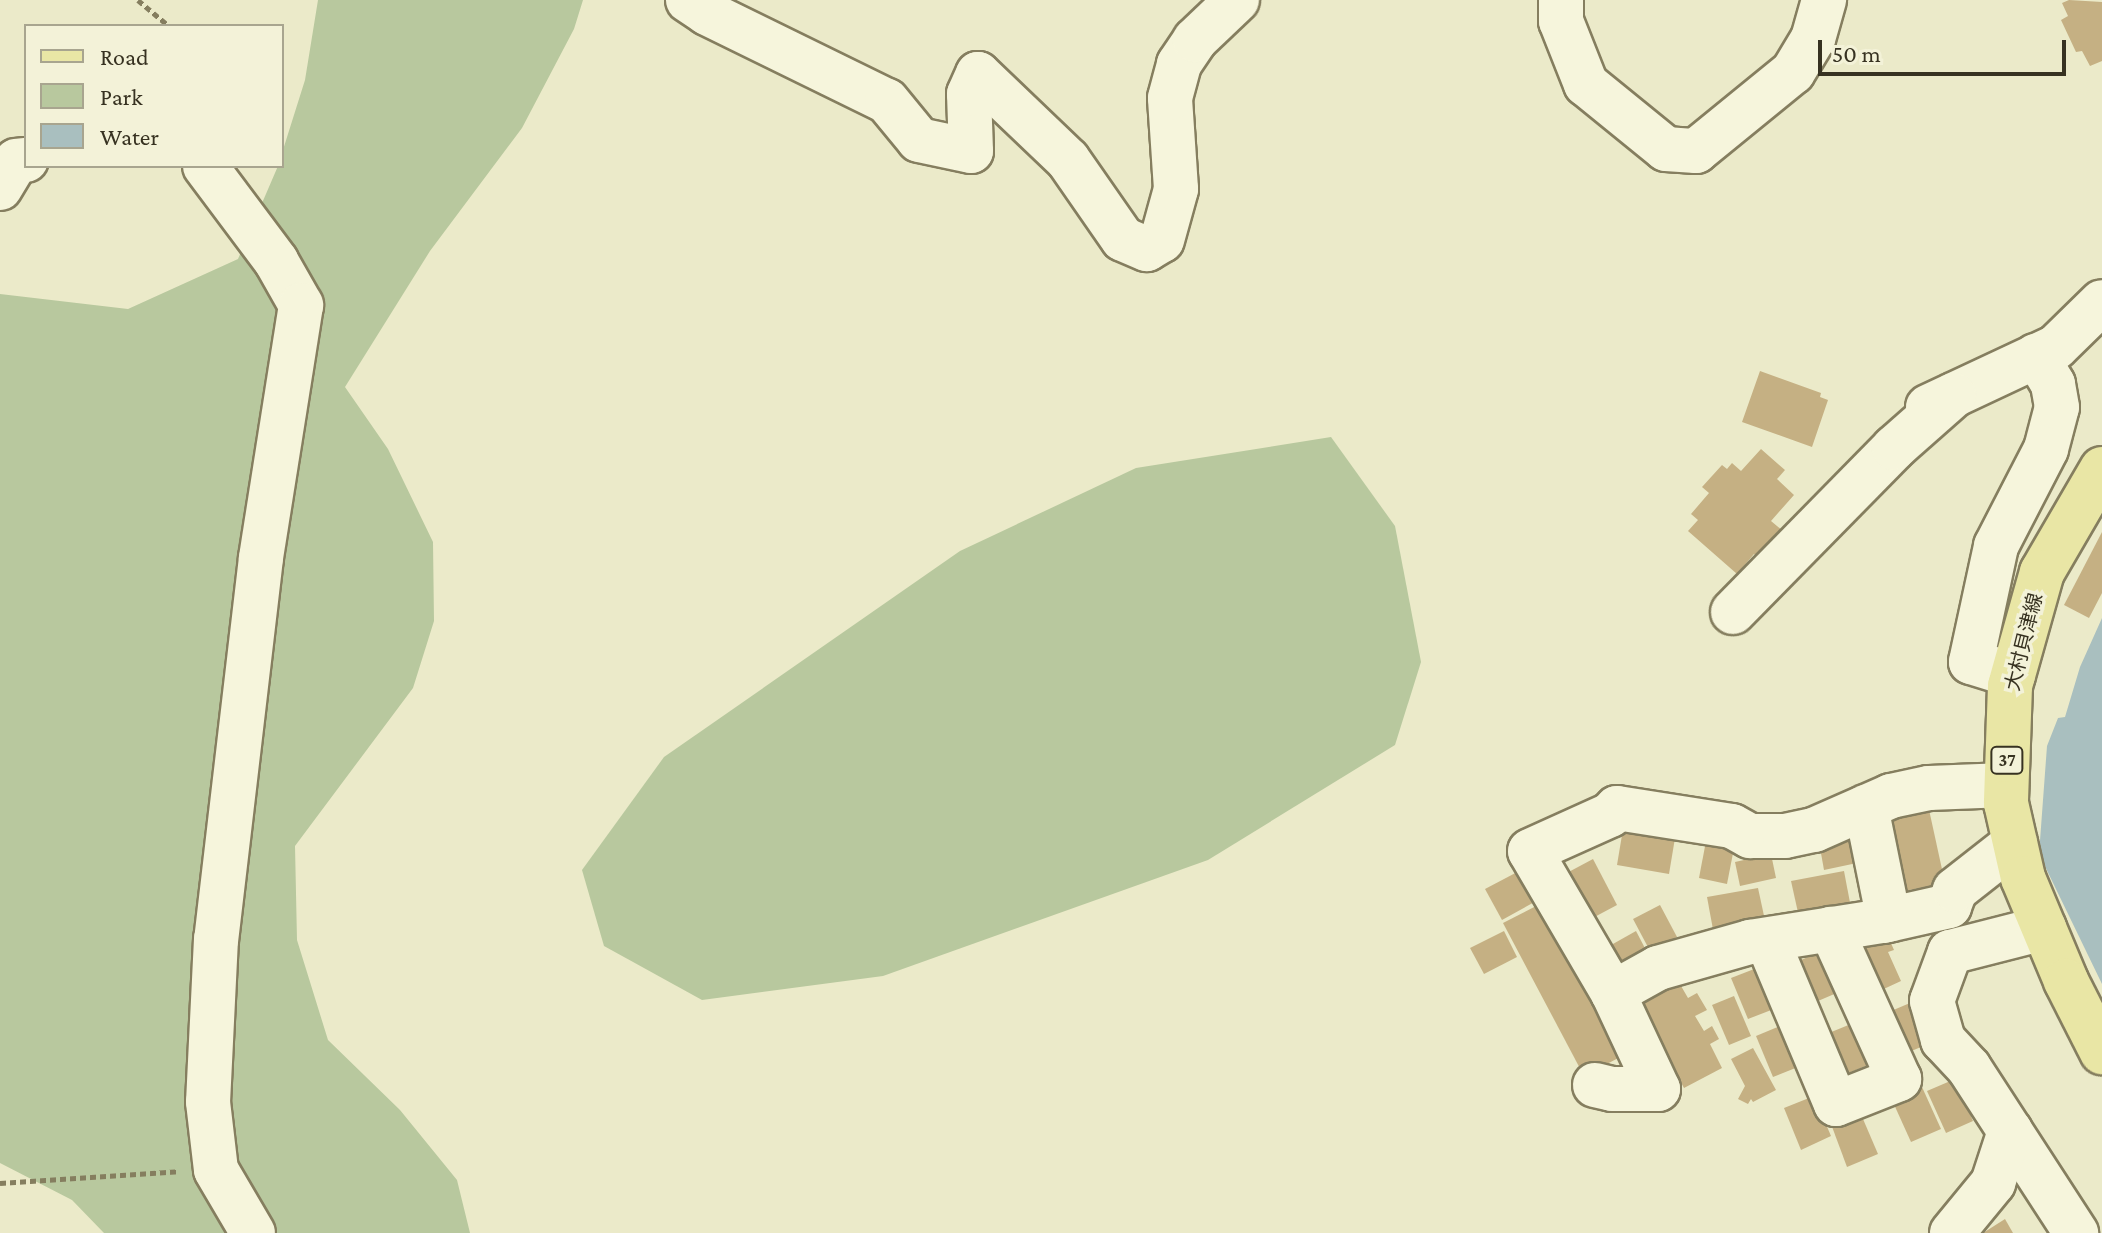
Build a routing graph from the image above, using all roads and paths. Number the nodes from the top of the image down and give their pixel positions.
1 (138, 0) edge
2 (688, 0) edge
3 (1237, 0) edge
4 (1561, 0) edge
5 (1824, 0) edge
6 (167, 24) edge
7 (207, 168) edge
8 (2102, 302) edge
9 (2036, 356) junction
10 (1954, 395) junction
11 (1911, 415) dead end
12 (2102, 469) edge
13 (1733, 612) dead end
14 (2013, 675) junction
15 (2006, 785) junction
16 (1866, 807) junction
17 (2015, 843) junction
18 (1889, 920) junction
19 (2044, 928) junction
20 (1831, 929) junction
21 (1767, 940) junction
22 (1613, 993) junction
23 (2102, 1052) edge
24 (1595, 1085) dead end
25 (2010, 1131) junction
26 (216, 1170) junction
27 (0, 1183) edge
28 (253, 1233) edge
29 (1952, 1233) edge
30 (2076, 1233) edge

1 - 6 path
2 - 3 street
4 - 5 street
7 - 26 street
8 - 9 street
9 - 10 street
9 - 14 street
10 - 11 street
10 - 13 street
12 - 14 main road, 大村貝津線 / 37
14 - 15 main road, 大村貝津線 / 37
15 - 16 street
15 - 17 main road, 大村貝津線 / 37
16 - 18 street
16 - 22 street
17 - 18 street
17 - 19 main road, 大村貝津線 / 37
18 - 20 street
19 - 23 main road, 大村貝津線 / 37
19 - 25 street
20 - 21 street
20 - 21 street
21 - 22 street
22 - 24 street
25 - 29 street
25 - 30 street
26 - 27 path
26 - 28 street

